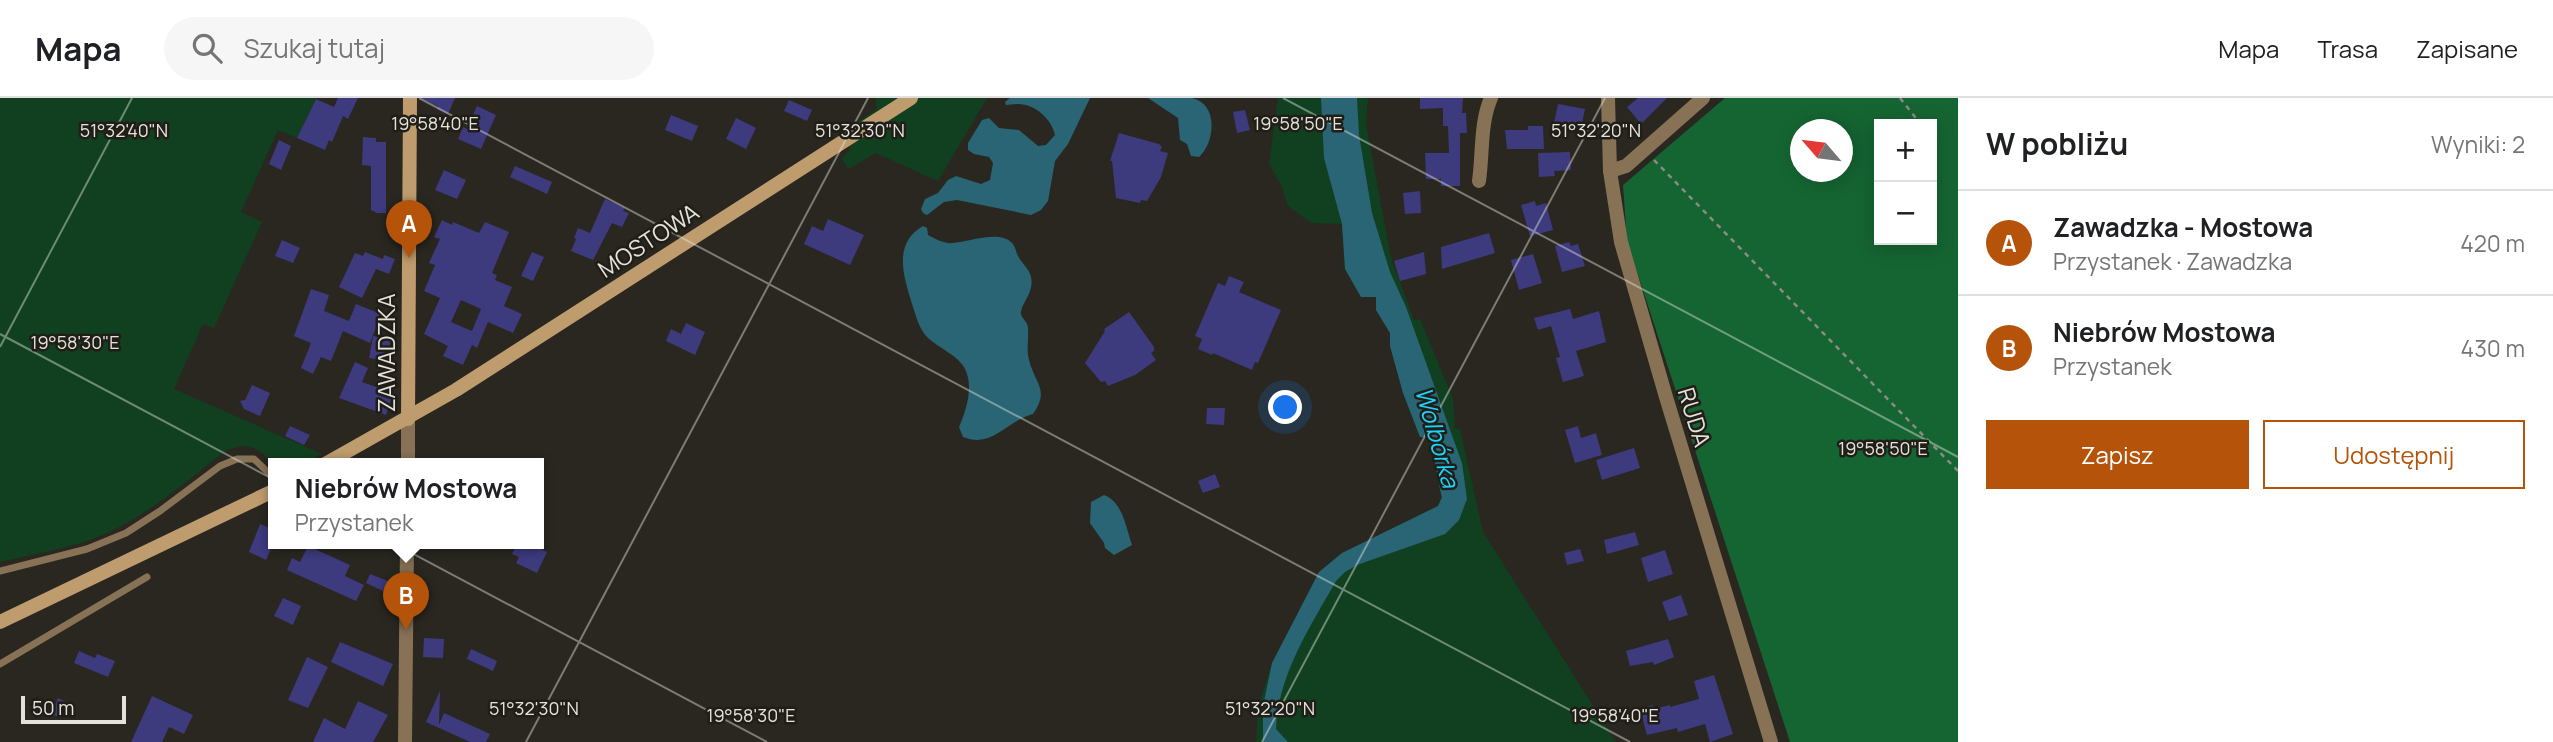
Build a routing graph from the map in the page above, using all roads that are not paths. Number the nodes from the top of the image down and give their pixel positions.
1 (410, 98) edge
2 (911, 98) edge
3 (1491, 98) edge
4 (1608, 98) edge
5 (1703, 98) edge
6 (1610, 171) junction
7 (1479, 181) dead end
8 (408, 419) junction
9 (336, 458) edge
10 (408, 458) edge
11 (268, 472) edge
12 (268, 493) edge
13 (407, 549) edge
14 (0, 571) edge
15 (147, 577) dead end
16 (0, 622) edge
17 (0, 664) edge
18 (405, 742) edge
19 (1771, 742) edge

1 - 8 street, ZAWADZKA
2 - 8 street, MOSTOWA
3 - 7 street
4 - 6 street, RUDA
5 - 6 street
6 - 19 street, RUDA
8 - 9 street, MOSTOWA
8 - 10 street, ZAWADZKA
11 - 14 lane
12 - 16 street
13 - 18 street
15 - 17 lane

